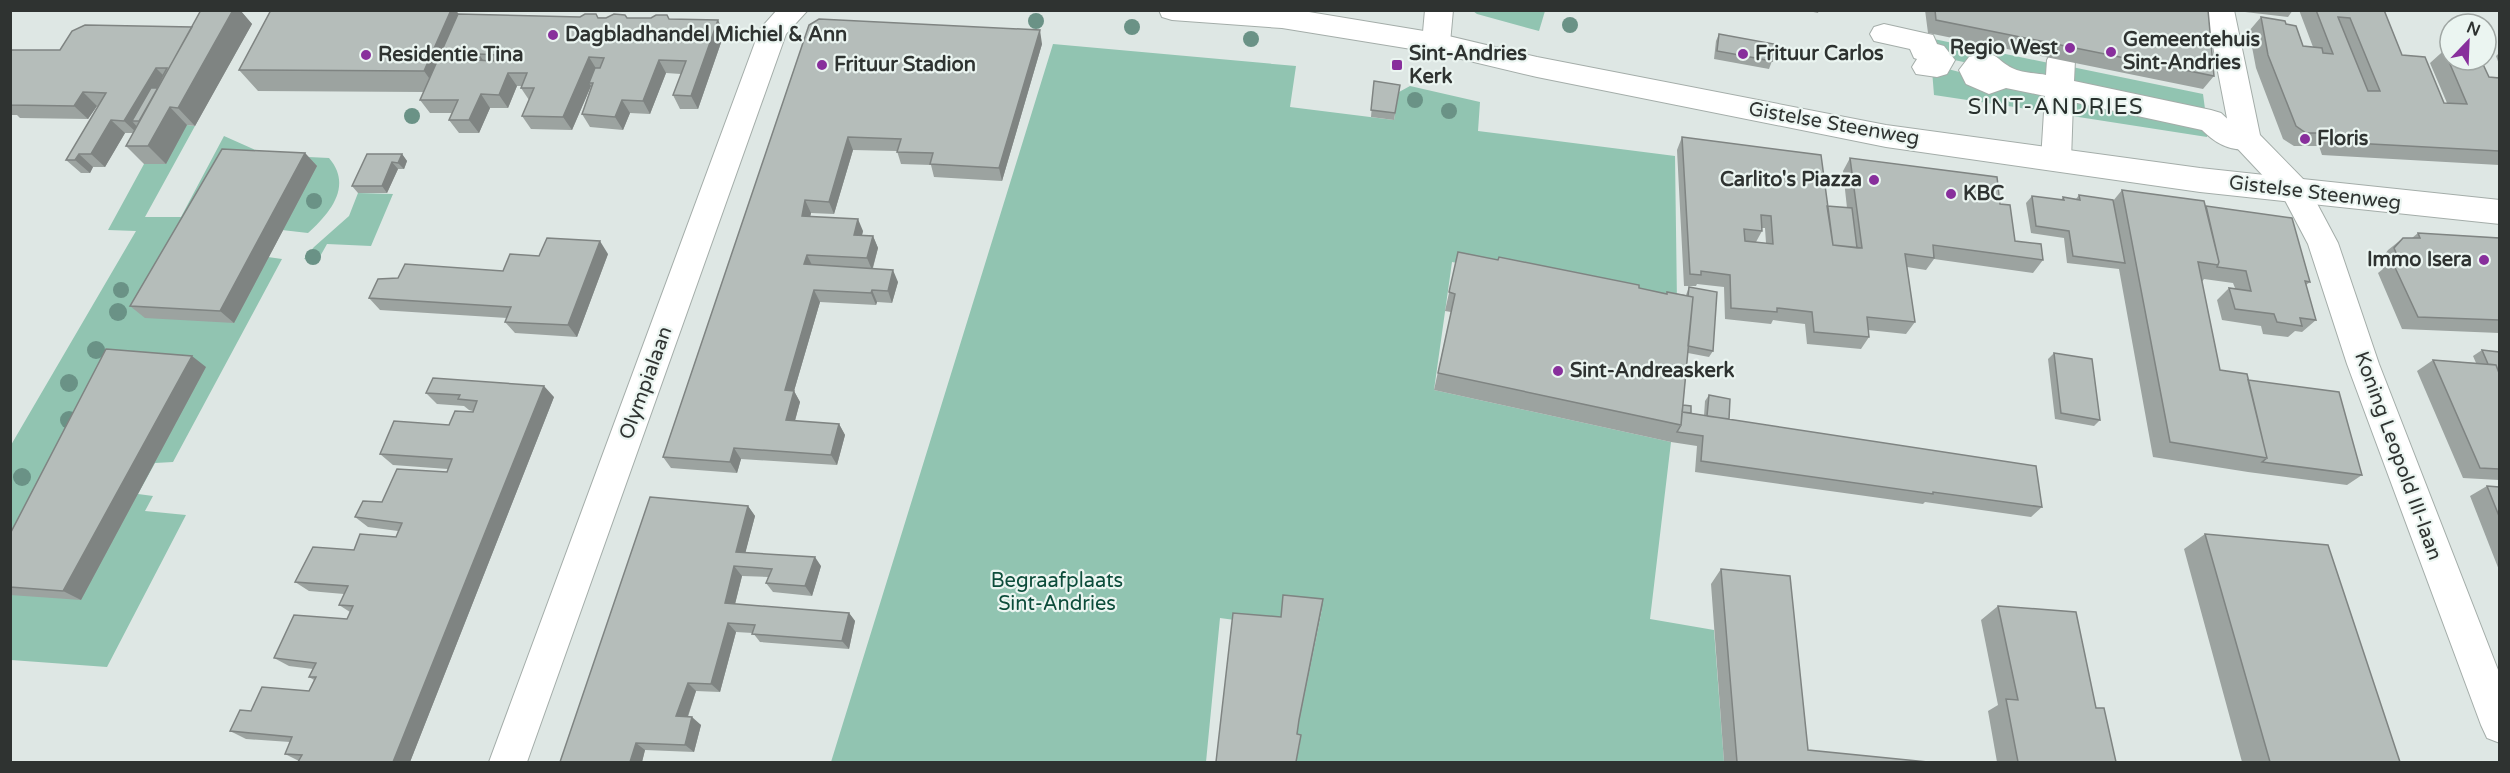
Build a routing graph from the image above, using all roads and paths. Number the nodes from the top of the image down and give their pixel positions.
1 (795, 10) edge
2 (1172, 10) edge
3 (1439, 10) edge
4 (2220, 10) edge
5 (1884, 34) dead end
6 (1436, 43) junction
7 (2061, 74) junction
8 (2246, 139) junction
9 (2056, 160) junction
10 (2294, 189) junction
11 (2499, 213) edge
12 (2499, 725) edge
13 (508, 762) edge

1 - 13 street, Olympialaan
2 - 6 street, Gistelse Steenweg
3 - 6 street
4 - 8 street
5 - 7 street
6 - 9 street, Gistelse Steenweg
7 - 8 street
7 - 9 street
8 - 10 street, Koning Leopold III-laan
9 - 10 street, Gistelse Steenweg
10 - 11 street, Gistelse Steenweg
10 - 12 street, Koning Leopold III-laan

